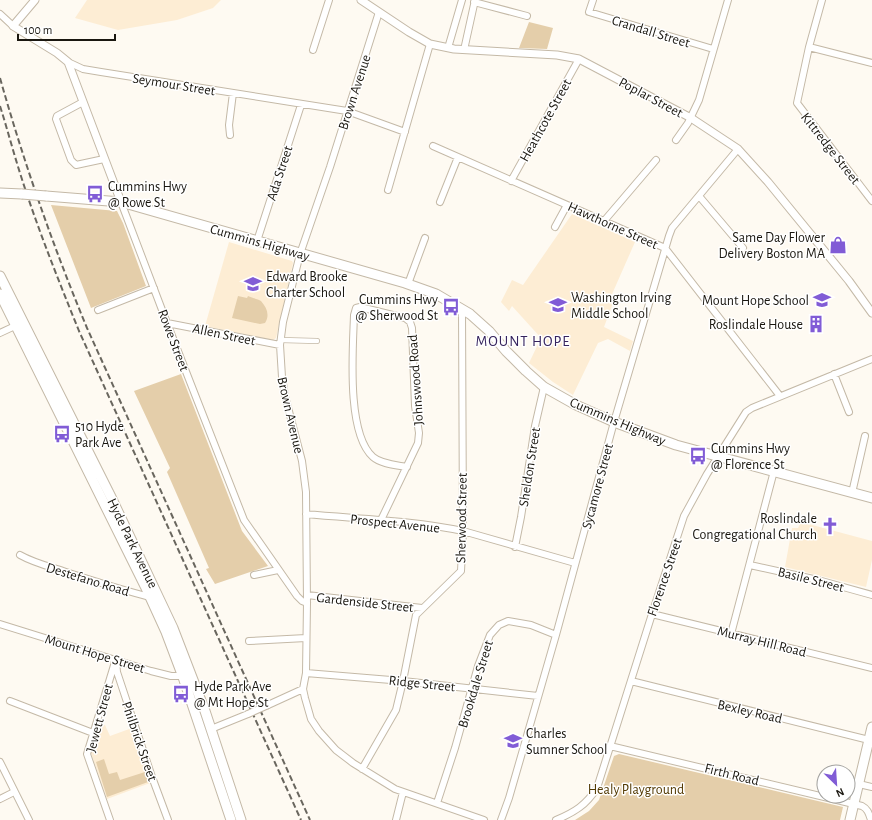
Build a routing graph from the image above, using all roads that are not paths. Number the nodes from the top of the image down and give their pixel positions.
1 (35, 0) edge
2 (329, 0) edge
3 (361, 0) edge
4 (462, 0) edge
5 (593, 0) edge
6 (728, 0) edge
7 (822, 0) edge
8 (474, 1) edge
9 (379, 12) junction
10 (0, 14) edge
11 (527, 16) dead end
12 (13, 26) junction
13 (430, 44) junction
14 (809, 47) junction
15 (448, 48) junction
16 (713, 49) junction
17 (313, 50) dead end
18 (464, 50) junction
19 (578, 59) junction
20 (68, 62) junction
21 (872, 63) edge
22 (233, 94) junction
23 (83, 102) junction
24 (301, 105) junction
25 (347, 111) junction
26 (691, 118) junction
27 (405, 132) junction
28 (230, 135) dead end
29 (676, 140) dead end
30 (433, 146) dead end
31 (738, 150) junction
32 (458, 157) junction
33 (104, 158) junction
34 (656, 160) dead end
35 (511, 181) junction
36 (388, 190) dead end
37 (0, 193) edge
38 (699, 196) junction
39 (121, 202) junction
40 (440, 202) dead end
41 (872, 202) edge
42 (567, 205) junction
43 (604, 221) junction
44 (555, 228) dead end
45 (425, 238) dead end
46 (257, 241) junction
47 (665, 248) junction
48 (743, 248) dead end
49 (300, 254) junction
50 (0, 276) edge
51 (408, 284) junction
52 (154, 288) junction
53 (0, 294) edge
54 (462, 309) junction
55 (98, 310) dead end
56 (872, 313) edge
57 (167, 323) junction
58 (19, 324) junction
59 (0, 333) edge
60 (317, 341) dead end
61 (280, 343) junction
62 (872, 359) edge
63 (834, 374) junction
64 (544, 387) junction
65 (780, 396) junction
66 (850, 412) dead end
67 (614, 422) junction
68 (865, 436) dead end
69 (718, 457) junction
70 (407, 467) junction
71 (774, 471) junction
72 (852, 492) junction
73 (872, 498) edge
74 (306, 514) junction
75 (381, 520) junction
76 (463, 530) junction
77 (515, 547) junction
78 (20, 555) dead end
79 (575, 563) junction
80 (750, 565) junction
81 (278, 570) junction
82 (254, 575) dead end
83 (872, 594) edge
84 (154, 595) junction
85 (307, 595) junction
86 (307, 603) junction
87 (422, 608) junction
88 (652, 614) junction
89 (0, 624) edge
90 (731, 634) junction
91 (556, 635) junction
92 (306, 638) junction
93 (249, 641) dead end
94 (116, 660) junction
95 (872, 668) edge
96 (306, 673) junction
97 (187, 675) junction
98 (403, 681) junction
99 (631, 681) junction
100 (473, 688) junction
101 (303, 689) junction
102 (538, 696) junction
103 (10, 701) dead end
104 (872, 727) edge
105 (211, 729) junction
106 (93, 733) junction
107 (202, 734) junction
108 (869, 740) junction
109 (610, 746) junction
110 (0, 762) edge
111 (362, 769) junction
112 (859, 784) junction
113 (872, 787) edge
114 (14, 792) junction
115 (403, 792) junction
116 (816, 795) edge
117 (856, 796) edge
118 (0, 799) edge
119 (437, 803) junction
120 (854, 804) joint
121 (471, 818) edge
122 (28, 820) edge
123 (110, 820) edge
124 (168, 820) edge
125 (231, 820) edge
126 (241, 820) edge
127 (396, 820) edge
128 (484, 820) edge
129 (501, 820) edge
130 (556, 820) edge
131 (850, 820) edge
132 (871, 820) edge

1 - 12 street
2 - 17 street
3 - 9 street, Poplar Street
4 - 15 street
5 - 16 street, Crandall Street
6 - 16 street
7 - 14 street, Kittredge Street
8 - 11 street
8 - 18 street
9 - 13 street, Poplar Street
9 - 25 street, Brown Avenue
10 - 12 street
12 - 20 street, Seymour Street
13 - 15 street, Poplar Street
13 - 27 street
14 - 21 street
14 - 41 street, Kittredge Street
15 - 18 street, Poplar Street
16 - 26 street
18 - 19 street, Poplar Street
19 - 26 street, Poplar Street
19 - 35 street, Heathcote Street
20 - 22 street, Seymour Street
20 - 23 street, Rowe Street
22 - 24 street, Seymour Street
22 - 28 street
23 - 33 street, Rowe Street
23 - 33 street
24 - 25 street, Seymour Street
24 - 46 street, Ada Street
25 - 27 street, Seymour Street
25 - 49 street, Brown Avenue
26 - 29 street
26 - 31 street, Poplar Street
27 - 36 street
30 - 32 street, Hawthorne Street
31 - 38 street, Sycamore Street
31 - 56 street, Poplar Street
32 - 35 street, Hawthorne Street
32 - 40 street
33 - 39 street, Rowe Street
34 - 43 street
35 - 42 street, Hawthorne Street
37 - 39 main road, Cummins Highway, bridge
38 - 47 street, Sycamore Street
38 - 48 street
39 - 46 main road, Cummins Highway
39 - 52 street, Rowe Street
42 - 43 street, Hawthorne Street
42 - 44 street
43 - 47 street, Hawthorne Street
45 - 51 street
46 - 49 main road, Cummins Highway
47 - 65 street, Hawthorne Street
47 - 67 street, Sycamore Street
49 - 51 main road, Cummins Highway
49 - 61 street, Brown Avenue
50 - 58 main road, Hyde Park Avenue
51 - 54 main road, Cummins Highway
52 - 55 street
52 - 57 street, Rowe Street
53 - 58 main road, Hyde Park Avenue
54 - 64 main road, Cummins Highway
54 - 76 street, Sherwood Street
57 - 61 street, Allen Street
57 - 81 street, Rowe Street
58 - 59 street
58 - 84 main road, Hyde Park Avenue
60 - 61 street
61 - 74 street, Brown Avenue
62 - 63 street, Florence Street
63 - 65 street, Florence Street
63 - 66 street
64 - 67 main road, Cummins Highway
64 - 77 street, Sheldon Street
65 - 69 street, Florence Street
67 - 69 main road, Cummins Highway
67 - 79 street, Sycamore Street
68 - 72 street
69 - 71 main road, Cummins Highway
69 - 88 street, Florence Street
70 - 70 street, Johnswood Road
70 - 75 street, Johnswood Road
71 - 72 main road, Cummins Highway
71 - 80 street
72 - 73 main road, Cummins Highway
74 - 75 street, Prospect Avenue
74 - 85 street, Brown Avenue
75 - 76 street, Prospect Avenue
76 - 77 street, Prospect Avenue
76 - 87 street, Sherwood Street
77 - 79 street, Prospect Avenue
78 - 84 street, Destefano Road
79 - 91 street, Sycamore Street
80 - 83 street, Basile Street
80 - 90 street
81 - 82 street
81 - 86 street, Rowe Street
84 - 97 main road, Hyde Park Avenue
85 - 86 street, Brown Avenue
85 - 87 street, Gardenside Street
86 - 92 street, Brown Avenue
87 - 98 street, Sherwood Street
88 - 90 street, Murray Hill Road
88 - 99 street, Florence Street
89 - 94 street, Mount Hope Street
90 - 95 street, Murray Hill Road
91 - 100 street, Brookdale Street
91 - 102 street, Sycamore Street
92 - 93 street
92 - 96 street, Brown Avenue
94 - 97 street, Mount Hope Street
94 - 106 street, Jewett Street
94 - 124 street, Philbrick Street
96 - 98 street, Ridge Street
96 - 101 street, Brown Avenue
97 - 105 main road, Hyde Park Avenue
97 - 107 main road, Hyde Park Avenue
98 - 100 street, Ridge Street
98 - 111 street, Sherwood Street
99 - 108 street, Bexley Road
99 - 109 street, Florence Street
100 - 102 street, Ridge Street
100 - 119 street, Brookdale Street
101 - 105 street, bridge
101 - 111 street
102 - 129 street, Sycamore Street
103 - 106 street
104 - 108 main road
105 - 107 main road
105 - 126 main road, Hyde Park Avenue
106 - 123 street, Jewett Street
107 - 125 main road, Hyde Park Avenue
108 - 112 main road
109 - 116 street, Firth Road
109 - 130 street, Florence Street
110 - 114 street
111 - 115 street
112 - 113 street
112 - 117 main road
114 - 118 street
114 - 122 street
115 - 119 street
115 - 127 street
119 - 121 street
120 - 131 main road
120 - 132 street, Firth Road
121 - 128 street

